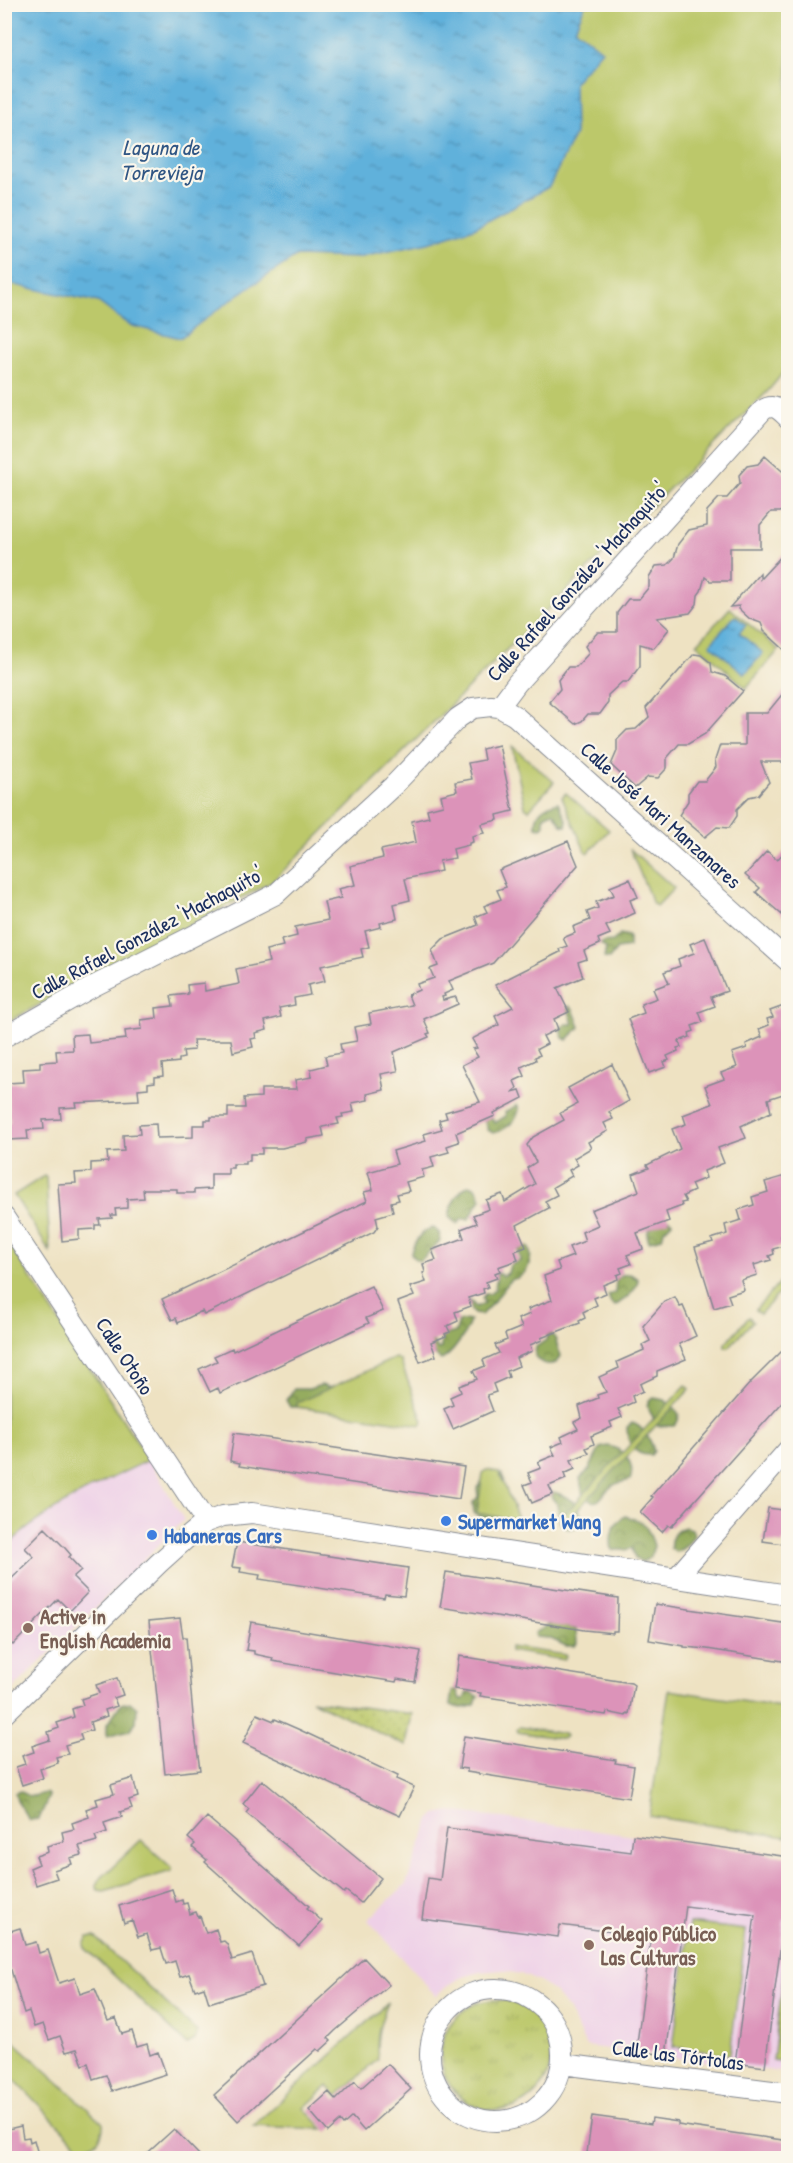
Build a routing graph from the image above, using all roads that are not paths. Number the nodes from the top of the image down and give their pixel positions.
1 (789, 418) edge
2 (499, 707) junction
3 (789, 962) edge
4 (4, 1037) edge
5 (4, 1216) edge
6 (789, 1450) edge
7 (206, 1522) junction
8 (676, 1578) junction
9 (789, 1595) edge
10 (4, 1714) edge
11 (562, 2064) junction
12 (789, 2093) edge

1 - 2 street, Calle Rafael González 'Machaquito'
2 - 3 street, Calle José Mari Manzanares
2 - 4 street, Calle Rafael González 'Machaquito'
5 - 7 street, Calle Otoño
6 - 8 street
7 - 8 street
7 - 10 street
8 - 9 street
11 - 11 street
11 - 12 street, Calle las Tórtolas

